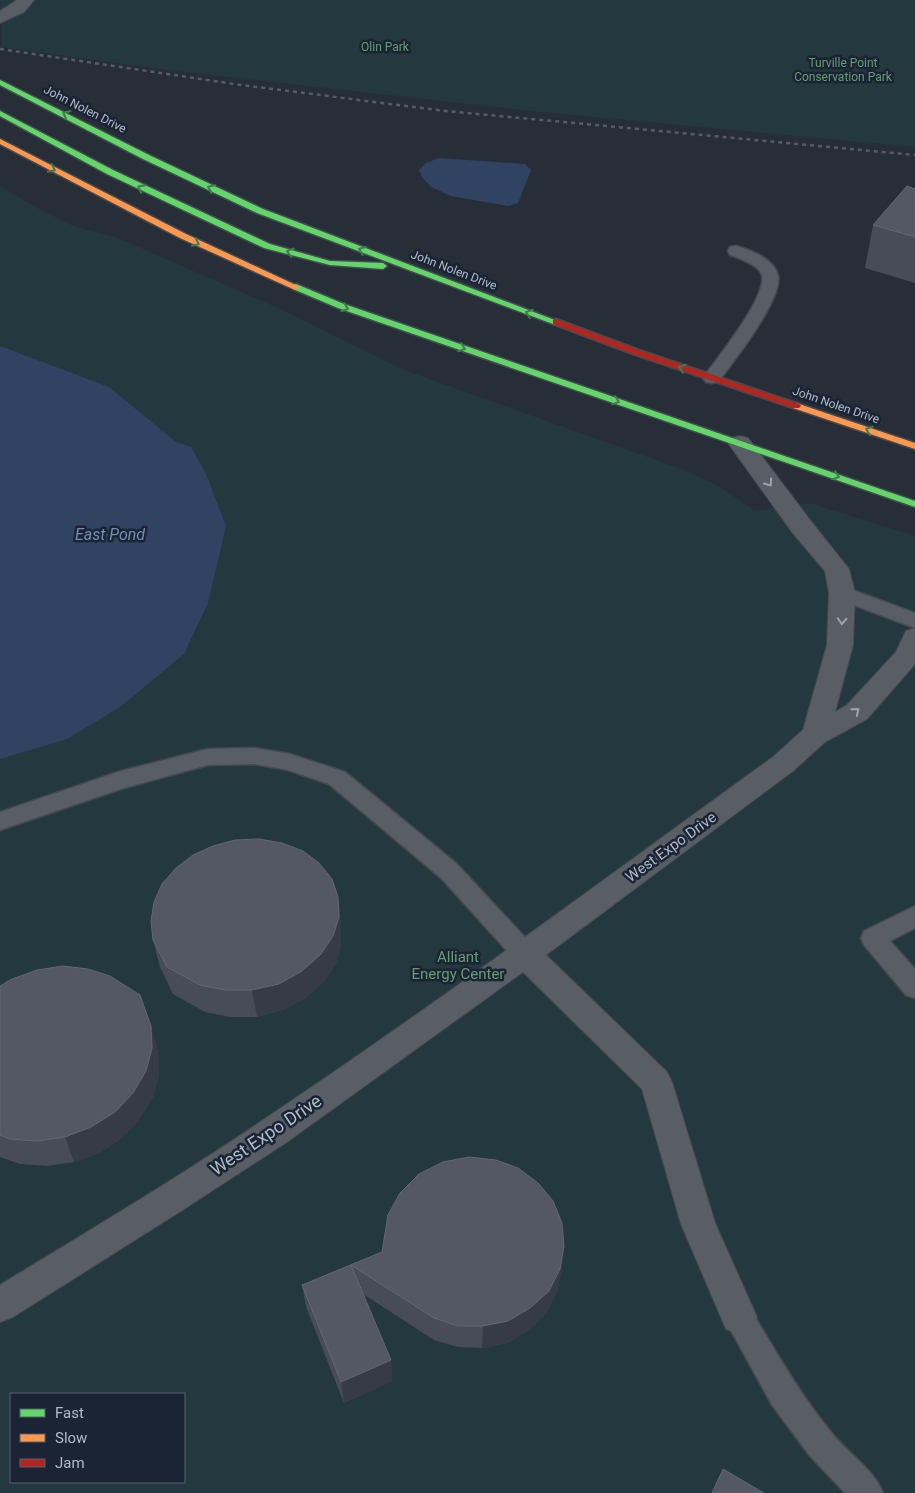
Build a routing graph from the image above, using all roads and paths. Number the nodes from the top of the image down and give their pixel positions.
1 (26, 0) edge
2 (0, 18) edge
3 (0, 82) edge
4 (0, 113) edge
5 (3, 144) edge
6 (736, 251) dead end
7 (407, 267) junction
8 (712, 378) junction
9 (740, 443) junction
10 (915, 446) edge
11 (915, 504) edge
12 (842, 593) junction
13 (915, 622) edge
14 (915, 637) edge
15 (815, 736) junction
16 (0, 821) edge
17 (915, 916) edge
18 (524, 954) junction
19 (915, 987) edge
20 (0, 1304) edge
21 (739, 1317) joint
22 (867, 1493) edge

1 - 2 street
7 -> 3 main road, John Nolen Drive
7 -> 4 main road
5 -> 9 main road
6 - 8 lane
8 -> 7 main road, John Nolen Drive
10 -> 8 main road, John Nolen Drive
9 -> 11 main road
9 -> 12 street
12 - 13 lane
12 -> 15 street
15 -> 14 street, West Expo Drive
15 - 18 street, West Expo Drive
16 - 18 lane
17 - 19 lane
18 - 20 street, West Expo Drive
18 - 21 street
21 - 22 lane

